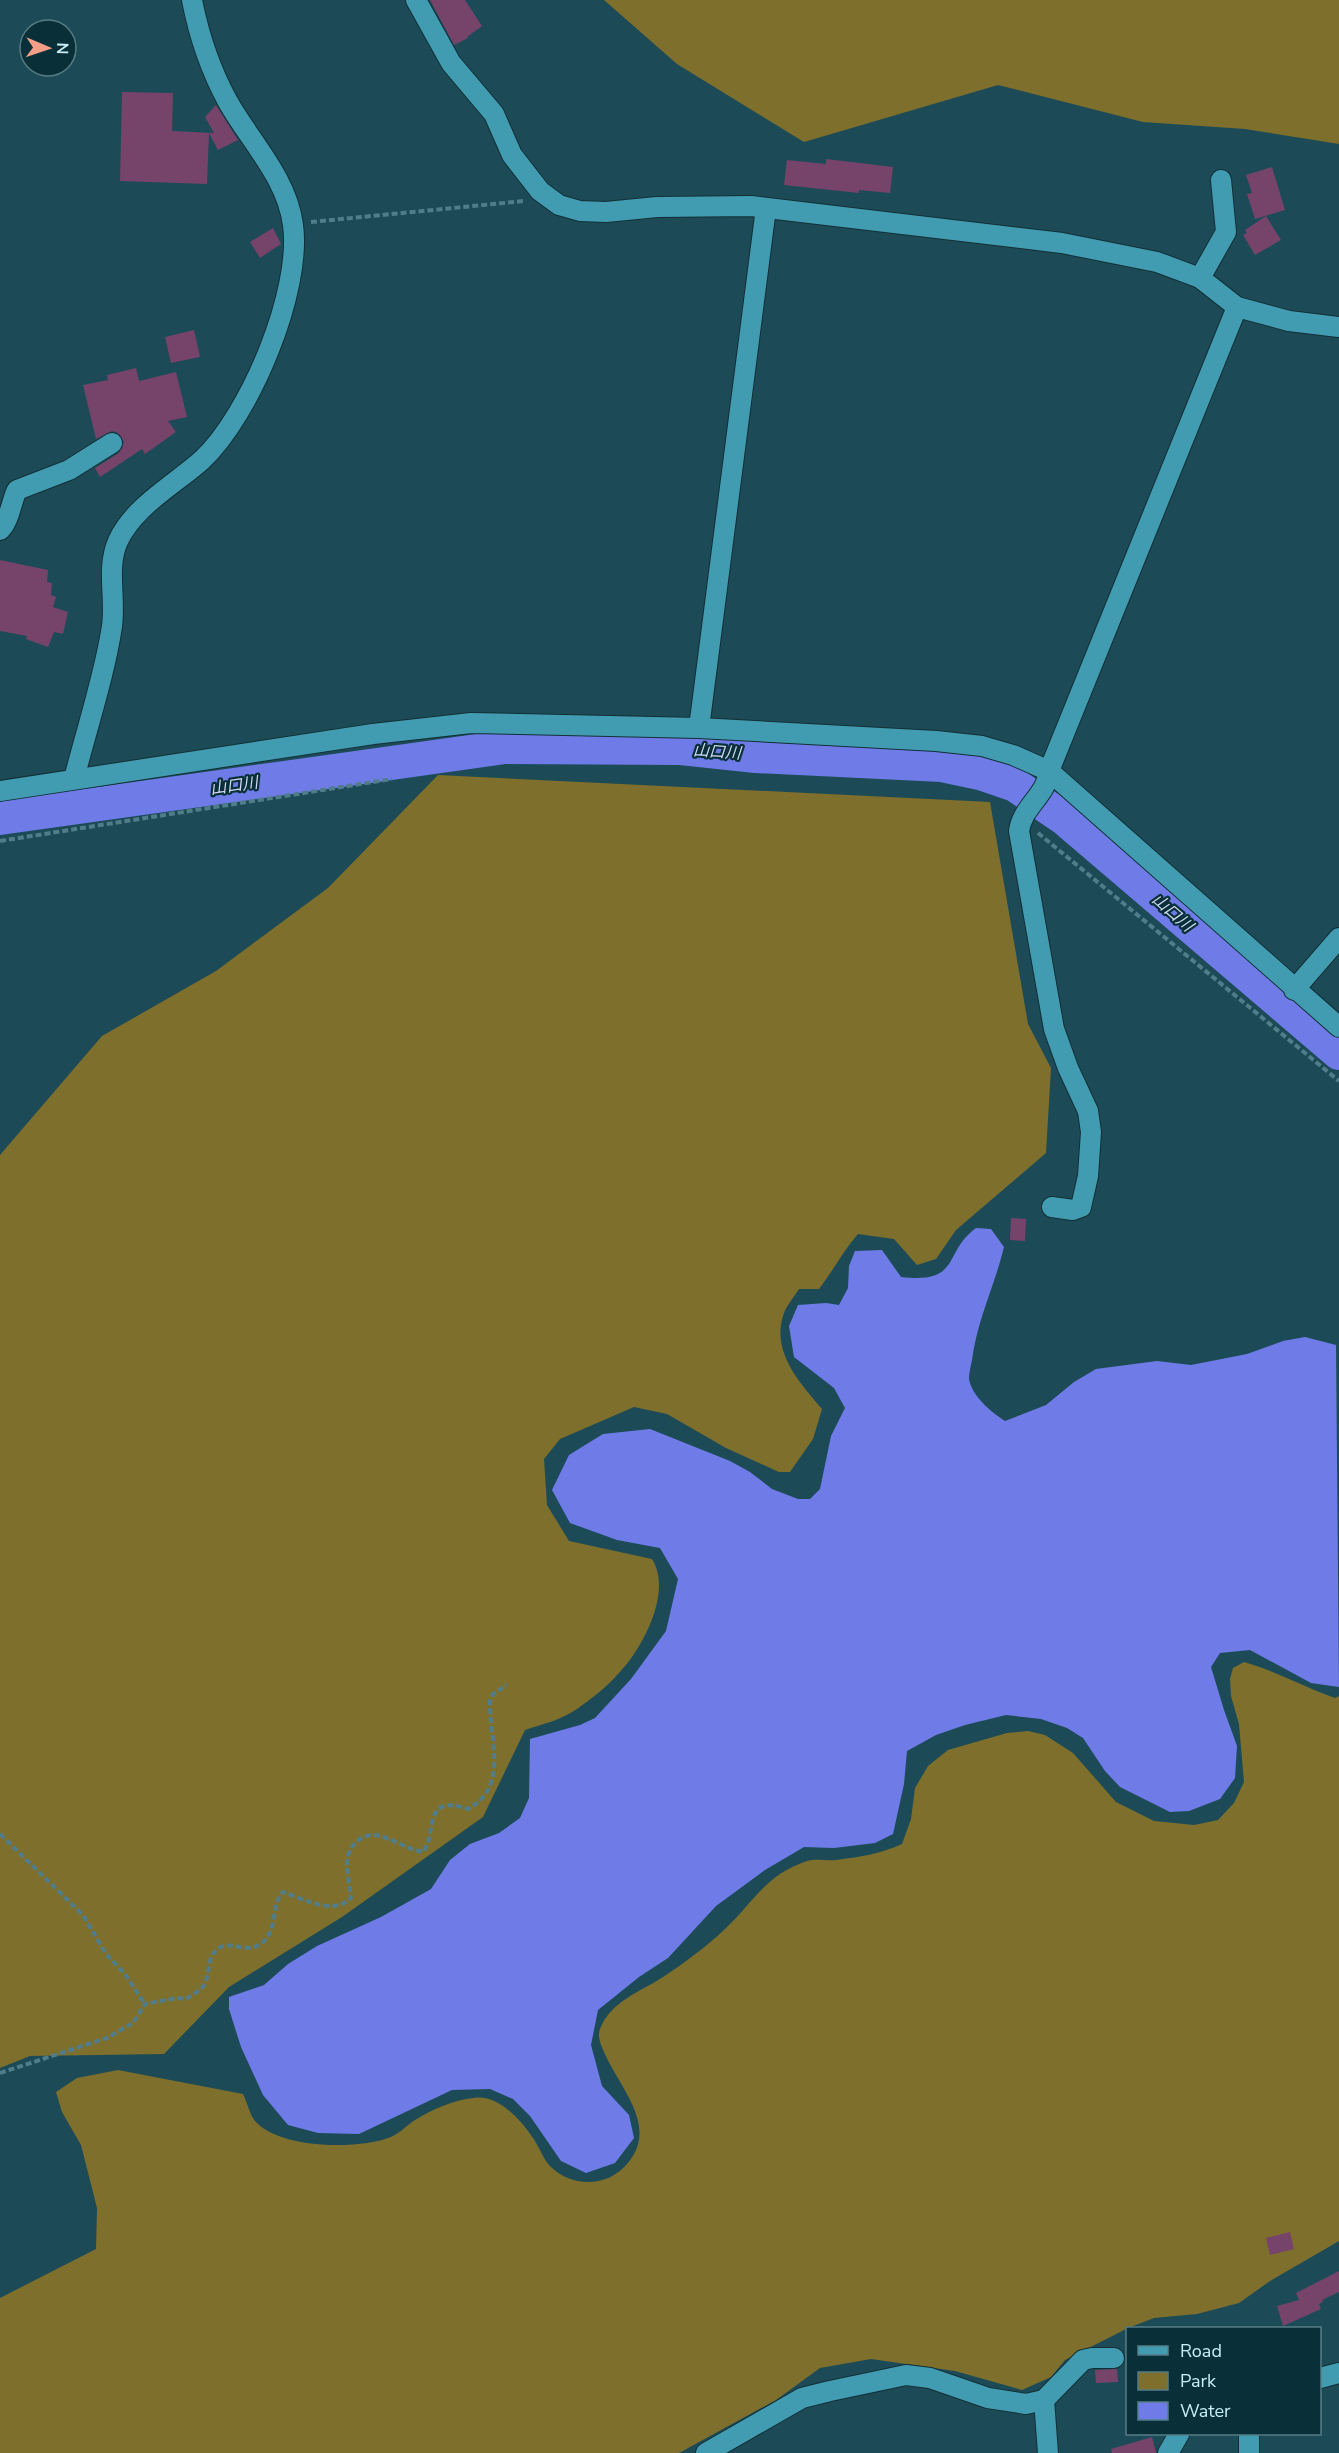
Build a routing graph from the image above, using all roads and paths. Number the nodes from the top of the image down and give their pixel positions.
1 (192, 0) edge
2 (416, 0) edge
3 (1221, 180) dead end
4 (540, 191) junction
5 (766, 208) junction
6 (293, 224) junction
7 (1200, 278) junction
8 (1237, 307) junction
9 (1339, 327) edge
10 (112, 443) dead end
11 (0, 530) edge
12 (699, 728) junction
13 (1048, 778) junction
14 (74, 779) junction
15 (392, 779) dead end
16 (0, 790) edge
17 (1022, 818) junction
18 (0, 841) edge
19 (1339, 938) edge
20 (1294, 990) junction
21 (1339, 1027) edge
22 (1339, 1080) edge
23 (1052, 1207) dead end
24 (507, 1685) dead end
25 (0, 1834) edge
26 (145, 2004) junction
27 (0, 2073) edge
28 (1114, 2358) dead end
29 (1339, 2373) edge
30 (1321, 2378) edge
31 (1044, 2400) junction
32 (1178, 2435) edge
33 (1249, 2435) edge
34 (712, 2452) edge
35 (1048, 2453) edge
36 (1168, 2453) edge
37 (1249, 2453) edge

1 - 6 street
2 - 4 street
3 - 7 street
4 - 5 street
4 - 6 path
5 - 7 street
5 - 12 street
6 - 14 street
7 - 8 street
8 - 9 street
8 - 13 street
10 - 11 street
12 - 13 street
12 - 14 street
13 - 17 street
13 - 20 street
14 - 16 street
15 - 18 path
17 - 22 path
17 - 23 street
19 - 20 street
20 - 21 street
24 - 26 path
25 - 26 path
26 - 27 path
28 - 31 street
29 - 30 street
31 - 34 street
31 - 35 street
32 - 36 street
33 - 37 street

